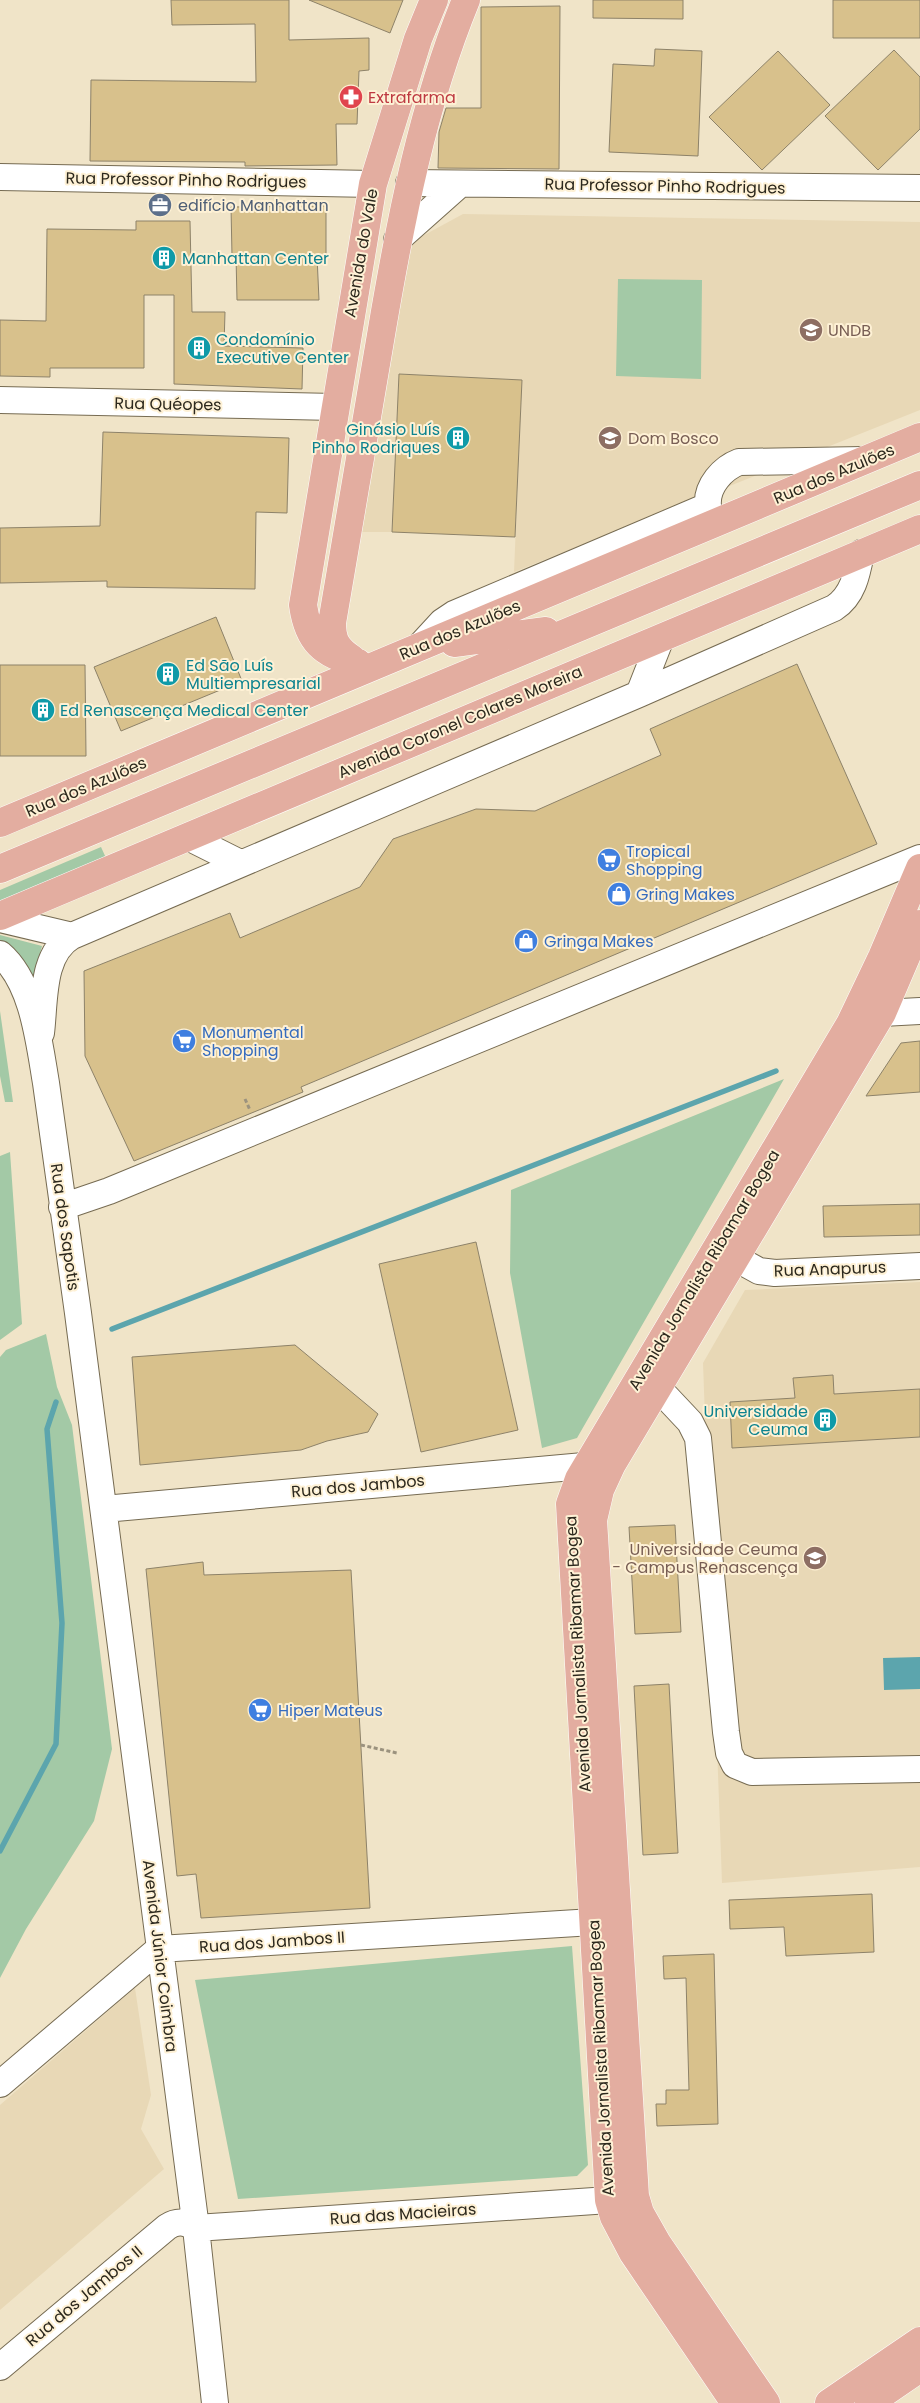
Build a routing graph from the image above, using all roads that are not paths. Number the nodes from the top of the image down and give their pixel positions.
1 (434, 0) edge
2 (466, 0) edge
3 (418, 39) junction
4 (426, 119) junction
5 (0, 176) edge
6 (409, 183) junction
7 (373, 184) junction
8 (460, 184) junction
9 (920, 188) edge
10 (397, 240) junction
11 (390, 285) junction
12 (346, 342) junction
13 (0, 400) edge
14 (335, 407) junction
15 (920, 438) edge
16 (867, 460) junction
17 (920, 485) edge
18 (712, 514) junction
19 (916, 534) edge
20 (861, 553) junction
21 (580, 627) junction
22 (661, 638) junction
23 (419, 647) junction
24 (366, 664) junction
25 (639, 694) junction
26 (0, 823) edge
27 (188, 837) junction
28 (920, 858) edge
29 (240, 863) junction
30 (920, 868) edge
31 (0, 869) edge
32 (0, 918) edge
33 (920, 924) edge
34 (72, 936) junction
35 (0, 954) edge
36 (920, 1011) edge
37 (882, 1013) junction
38 (40, 1046) junction
39 (62, 1208) junction
40 (726, 1253) junction
41 (920, 1266) edge
42 (658, 1388) junction
43 (600, 1465) junction
44 (104, 1509) junction
45 (920, 1769) edge
46 (593, 1922) junction
47 (159, 1950) junction
48 (0, 2084) edge
49 (609, 2200) junction
50 (196, 2228) junction
51 (920, 2341) edge
52 (0, 2367) edge
53 (920, 2368) edge
54 (215, 2403) edge
55 (735, 2403) edge
56 (766, 2403) edge
57 (829, 2403) edge
58 (869, 2403) edge

1 - 3 main road, Avenida do Vale
2 - 4 main road, Avenida do Vale
3 - 4 main road
3 - 7 main road, Avenida do Vale
4 - 6 main road, Avenida do Vale
5 - 7 street, Rua Professor Pinho Rodrigues
6 - 8 street, Rua Professor Pinho Rodrigues
6 - 10 main road, Avenida do Vale
7 - 12 main road, Avenida do Vale
8 - 9 street, Rua Professor Pinho Rodrigues
8 - 10 street
10 - 11 main road, Avenida do Vale
11 - 12 main road
11 - 24 main road, Avenida do Vale
12 - 14 main road, Avenida do Vale
13 - 14 street, Rua Quéopes
14 - 24 main road, Avenida do Vale
15 - 16 main road, Rua dos Azulões
16 - 18 main road, Rua dos Azulões
16 - 18 street
17 - 21 main road
18 - 23 main road, Rua dos Azulões
19 - 20 main road, Avenida Coronel Colares Moreira
20 - 22 main road, Avenida Coronel Colares Moreira
20 - 25 street
21 - 23 main road
21 - 31 main road
22 - 25 street
22 - 27 main road, Avenida Coronel Colares Moreira
23 - 24 main road, Rua dos Azulões
24 - 26 main road, Rua dos Azulões
25 - 29 street
27 - 29 street
27 - 32 main road, Avenida Coronel Colares Moreira
28 - 39 street
29 - 34 street
30 - 40 main road, Avenida Jornalista Ribamar Bogea
32 - 34 street
33 - 37 main road, Avenida Jornalista Ribamar Bogea
34 - 38 street
35 - 38 street, Rua dos Sapotis
36 - 37 street
37 - 40 main road, Avenida Jornalista Ribamar Bogea
38 - 39 street, Rua dos Sapotis
39 - 44 street, Rua dos Sapotis
40 - 41 street, Rua Anapurus
40 - 42 main road, Avenida Jornalista Ribamar Bogea
40 - 43 main road, Avenida Jornalista Ribamar Bogea
42 - 43 main road, Avenida Jornalista Ribamar Bogea
42 - 45 street
43 - 44 street, Rua dos Jambos
43 - 46 main road, Avenida Jornalista Ribamar Bogea
43 - 56 main road, Avenida Jornalista Ribamar Bogea
44 - 47 street, Avenida Júnior Coimbra
46 - 47 street, Rua dos Jambos II
46 - 49 main road, Avenida Jornalista Ribamar Bogea
47 - 48 street
47 - 50 street, Avenida Júnior Coimbra
49 - 50 street, Rua das Macieiras
49 - 55 main road, Avenida Jornalista Ribamar Bogea
50 - 52 street, Rua dos Jambos II
50 - 54 street, Avenida Júnior Coimbra
51 - 57 main road
53 - 58 main road

